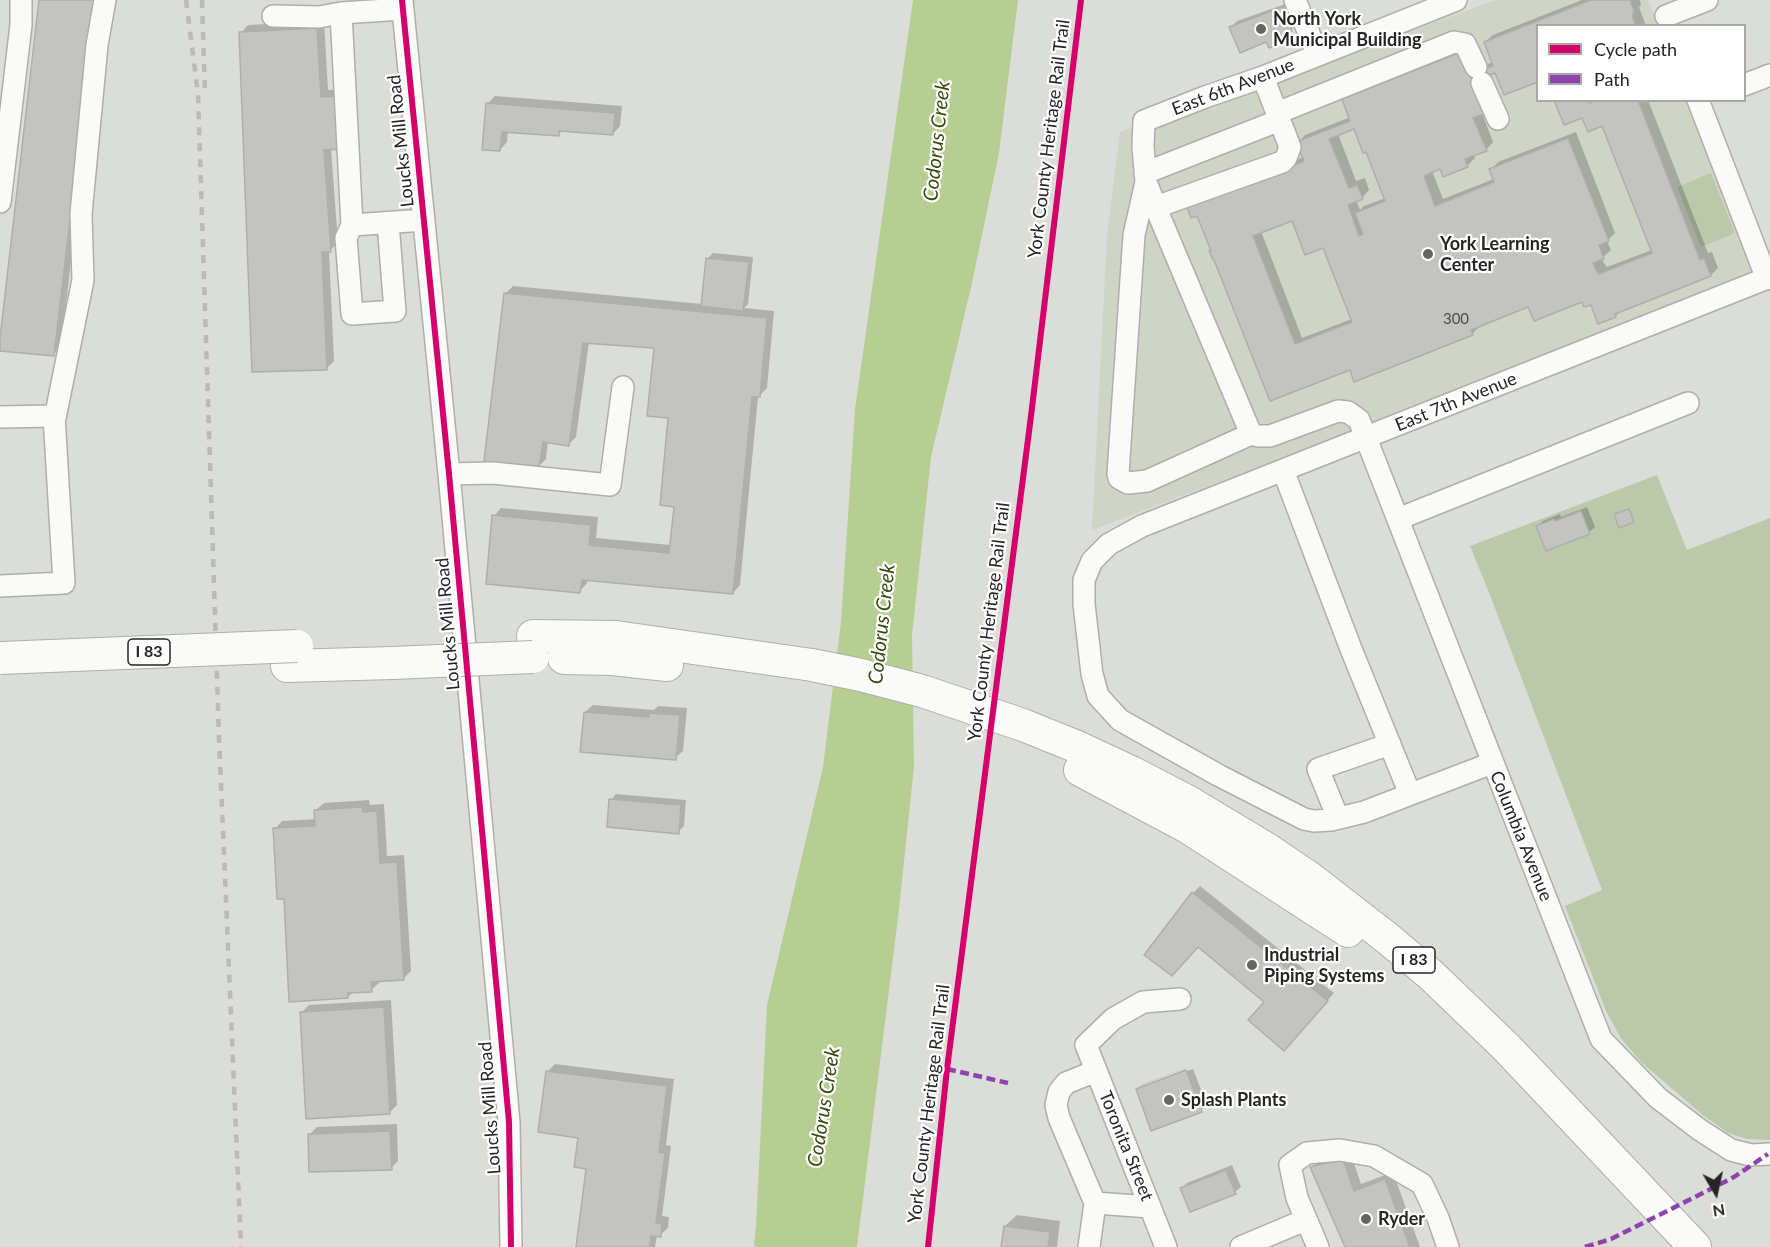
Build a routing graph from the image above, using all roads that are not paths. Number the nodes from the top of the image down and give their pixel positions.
1 (21, 0) edge
2 (105, 0) edge
3 (1295, 0) edge
4 (1456, 0) edge
5 (1707, 0) edge
6 (403, 4) edge
7 (341, 13) junction
8 (1665, 14) edge
9 (273, 16) dead end
10 (1318, 55) junction
11 (1770, 75) edge
12 (1263, 77) junction
13 (1746, 84) edge
14 (1699, 102) edge
15 (1278, 117) junction
16 (1498, 119) dead end
17 (1146, 177) junction
18 (1, 188) edge
19 (1156, 207) junction
20 (424, 220) junction
21 (388, 223) junction
22 (352, 225) junction
23 (1768, 278) edge
24 (623, 387) dead end
25 (1688, 403) dead end
26 (0, 417) edge
27 (54, 418) junction
28 (1251, 434) junction
29 (1366, 437) junction
30 (1283, 470) junction
31 (449, 474) junction
32 (1398, 519) junction
33 (0, 586) edge
34 (292, 656) junction
35 (0, 658) edge
36 (0, 676) edge
37 (1390, 744) junction
38 (1071, 755) junction
39 (1492, 763) junction
40 (1410, 794) junction
41 (1338, 818) junction
42 (1180, 999) dead end
43 (1096, 1071) junction
44 (1769, 1154) edge
45 (1095, 1203) junction
46 (1150, 1207) junction
47 (1305, 1220) junction
48 (511, 1247) edge
49 (1089, 1247) edge
50 (1166, 1247) edge
51 (1241, 1247) edge
52 (1318, 1247) edge
53 (1448, 1247) edge
54 (1668, 1247) edge
55 (1695, 1247) edge

1 - 18 street
2 - 27 street
3 - 10 street
4 - 10 street, East 6th Avenue
5 - 8 street
6 - 7 street
6 - 20 street, Loucks Mill Road
7 - 9 street
7 - 22 street
10 - 12 street, East 6th Avenue
11 - 13 street
12 - 15 street
12 - 17 street, East 6th Avenue
14 - 23 street
15 - 16 street
15 - 17 street
15 - 19 street
17 - 19 street
17 - 28 street
19 - 28 street
20 - 21 street
20 - 31 street, Loucks Mill Road
21 - 22 street
21 - 22 street
23 - 29 street, East 7th Avenue
24 - 31 street
25 - 32 street
26 - 27 street
27 - 33 street
28 - 29 street, Columbia Avenue
29 - 30 street, East 7th Avenue
29 - 32 street, Columbia Avenue
30 - 37 street
30 - 41 street, East 7th Avenue
31 - 48 street, Loucks Mill Road
32 - 39 street, Columbia Avenue
34 - 35 highway, I 83, bridge
34 - 36 highway, I 83
34 - 38 highway, I 83
37 - 40 street
37 - 41 street
38 - 54 highway, I 83
38 - 55 highway, I 83
39 - 40 street, East 7th Avenue
39 - 44 street, Columbia Avenue
40 - 41 street, East 7th Avenue
42 - 43 street, Toronita Street
43 - 45 street
43 - 46 street, Toronita Street
45 - 46 street
45 - 49 street
46 - 50 street, Toronita Street
47 - 51 street
47 - 52 street
47 - 53 street

